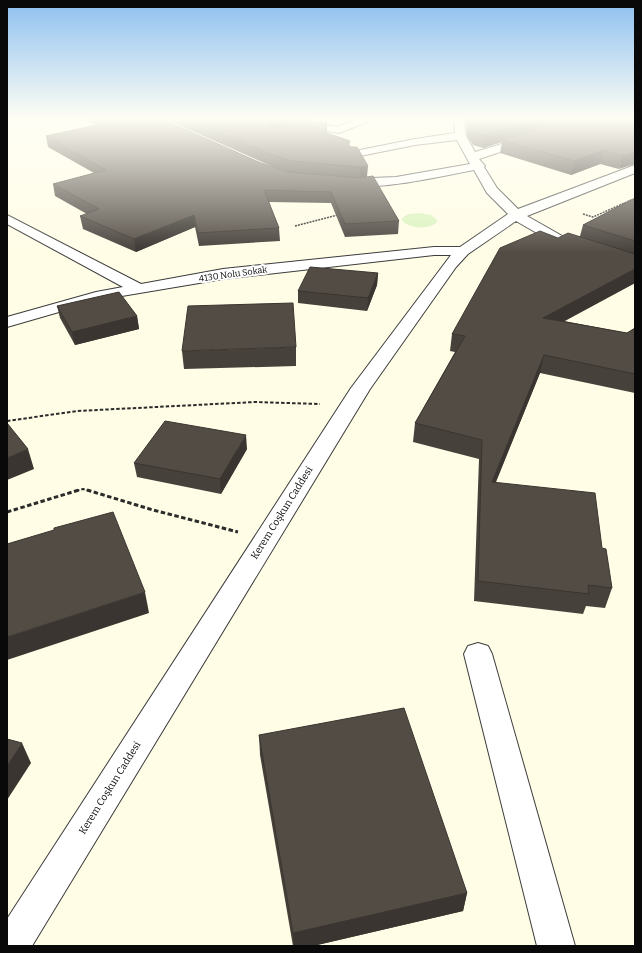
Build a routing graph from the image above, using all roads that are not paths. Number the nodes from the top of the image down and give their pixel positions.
1 (468, 163) edge
2 (477, 163) edge
3 (635, 169) edge
4 (334, 183) edge
5 (516, 215) junction
6 (7, 219) edge
7 (463, 251) junction
8 (633, 263) edge
9 (139, 289) junction
10 (7, 322) edge
11 (478, 654) dead end
12 (11, 946) edge
13 (556, 946) edge

1 - 4 street
2 - 5 street
3 - 5 street, Kerem Coşkun Caddesi
5 - 7 street, Kerem Coşkun Caddesi
5 - 8 street
6 - 9 street
7 - 9 street, 4130 Nolu Sokak
7 - 12 street, Kerem Coşkun Caddesi
9 - 10 street, 4130 Nolu Sokak
11 - 13 street

